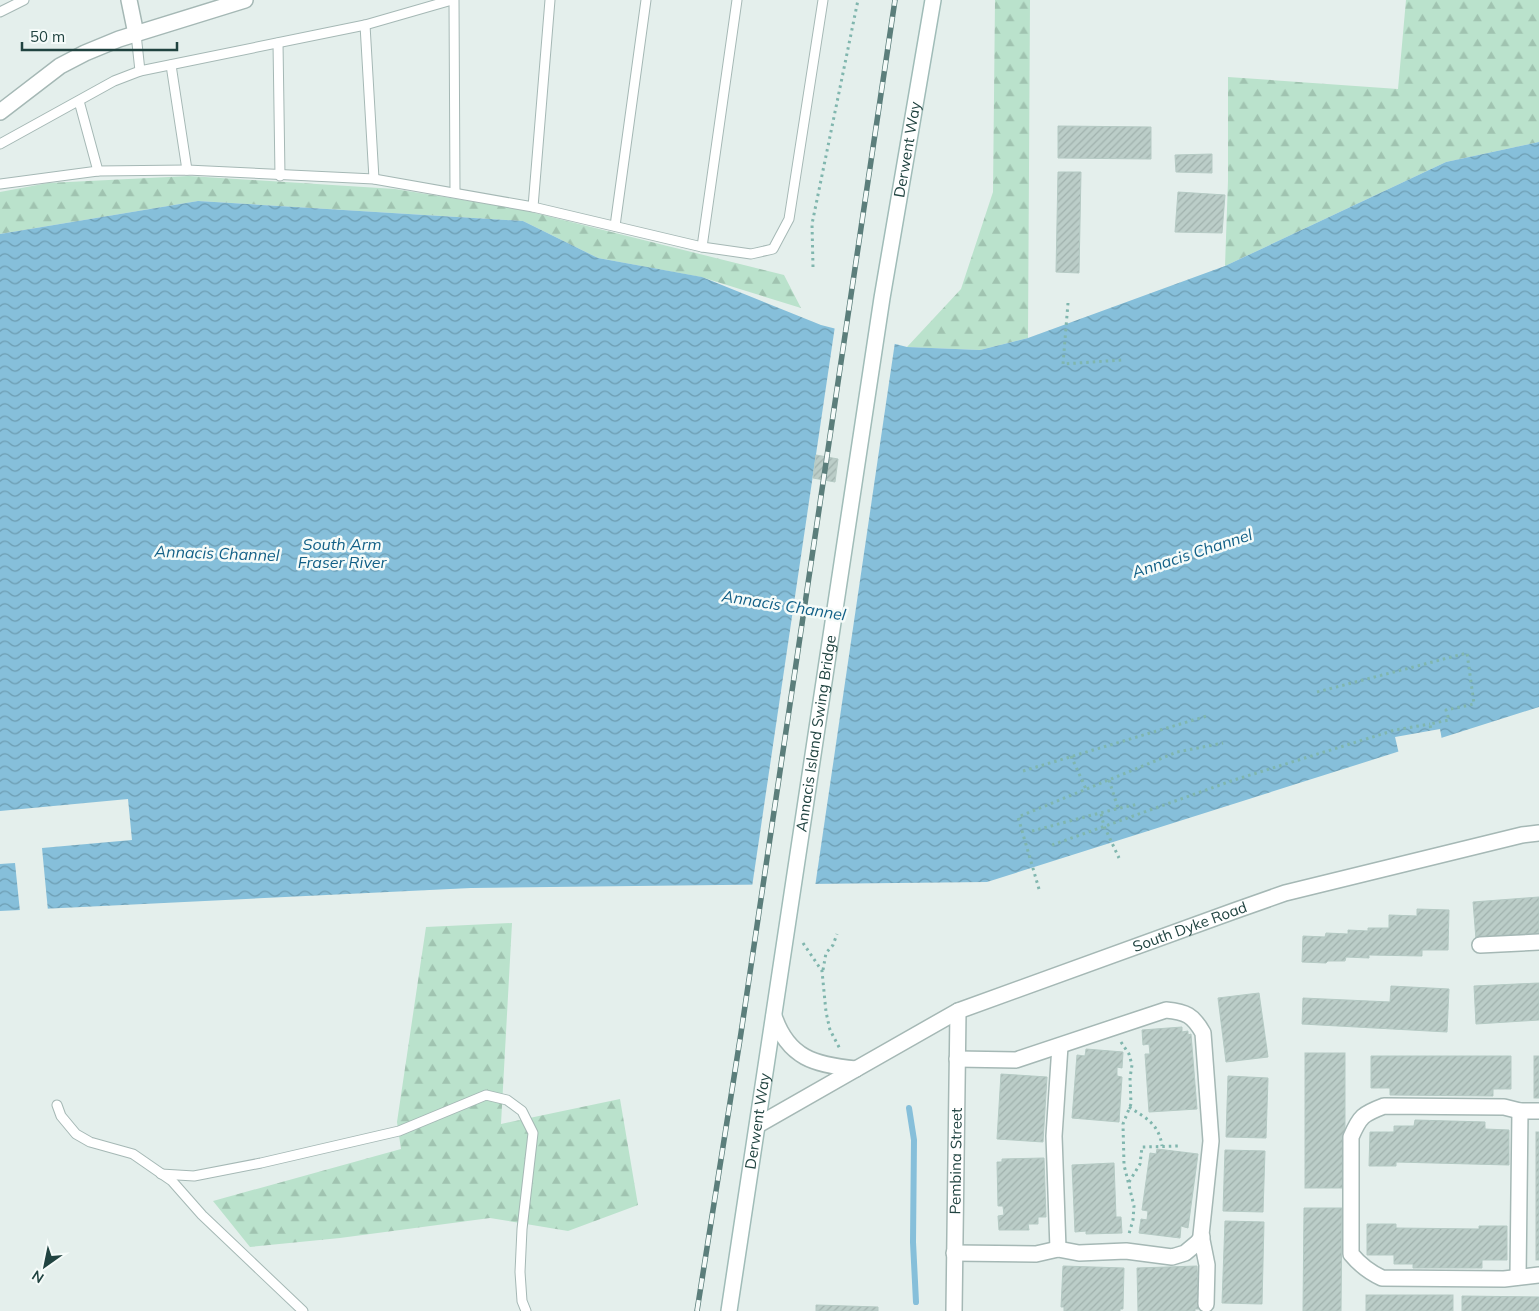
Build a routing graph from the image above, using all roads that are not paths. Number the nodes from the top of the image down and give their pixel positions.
1 (24, 0) edge
2 (129, 0) edge
3 (245, 0) edge
4 (453, 0) edge
5 (550, 0) edge
6 (646, 0) edge
7 (737, 0) edge
8 (823, 0) edge
9 (932, 0) edge
10 (0, 12) edge
11 (365, 26) junction
12 (136, 34) junction
13 (278, 43) junction
14 (171, 65) junction
15 (140, 72) junction
16 (79, 101) junction
17 (0, 112) edge
18 (0, 144) edge
19 (187, 170) junction
20 (98, 171) junction
21 (280, 176) junction
22 (374, 179) junction
23 (0, 184) edge
24 (455, 192) junction
25 (533, 207) junction
26 (615, 226) junction
27 (702, 247) junction
28 (882, 298) joint
29 (1539, 832) edge
30 (787, 931) joint
31 (1539, 942) edge
32 (1480, 945) dead end
33 (958, 1011) junction
34 (774, 1016) junction
35 (1060, 1046) junction
36 (957, 1059) junction
37 (856, 1069) junction
38 (57, 1105) dead end
39 (1520, 1111) junction
40 (1539, 1111) edge
41 (758, 1125) junction
42 (161, 1174) junction
43 (1202, 1237) junction
44 (1058, 1249) junction
45 (954, 1254) junction
46 (1539, 1275) edge
47 (1518, 1277) junction
48 (1206, 1304) dead end
49 (303, 1311) edge
50 (526, 1311) edge
51 (729, 1311) edge
52 (954, 1311) edge

1 - 10 lane
2 - 12 street
3 - 12 street
4 - 11 lane
4 - 24 lane
5 - 25 lane
6 - 26 lane
7 - 27 lane
8 - 27 lane
9 - 28 street, Derwent Way
11 - 13 lane
11 - 22 lane
12 - 15 lane
12 - 17 street
13 - 14 lane
13 - 21 lane
14 - 15 lane
14 - 19 lane
15 - 16 lane
16 - 18 lane
16 - 20 lane
19 - 20 lane
19 - 21 lane
20 - 23 lane
21 - 22 lane
22 - 24 lane
24 - 25 lane
25 - 26 lane
26 - 27 lane
28 - 30 street, Annacis Island Swing Bridge
29 - 33 street, South Dyke Road
30 - 34 street, Derwent Way
31 - 32 street
33 - 36 street, Pembina Street
33 - 37 street, South Dyke Road
34 - 37 street
34 - 41 street, Derwent Way
35 - 36 street
35 - 43 street
35 - 44 street
36 - 45 street, Pembina Street
37 - 41 street, South Dyke Road
38 - 42 lane
39 - 40 street
39 - 47 street
39 - 47 street
41 - 51 street, Derwent Way
42 - 49 lane
42 - 50 lane
43 - 44 street
43 - 48 street
44 - 45 street
45 - 52 street, Pembina Street
46 - 47 street

